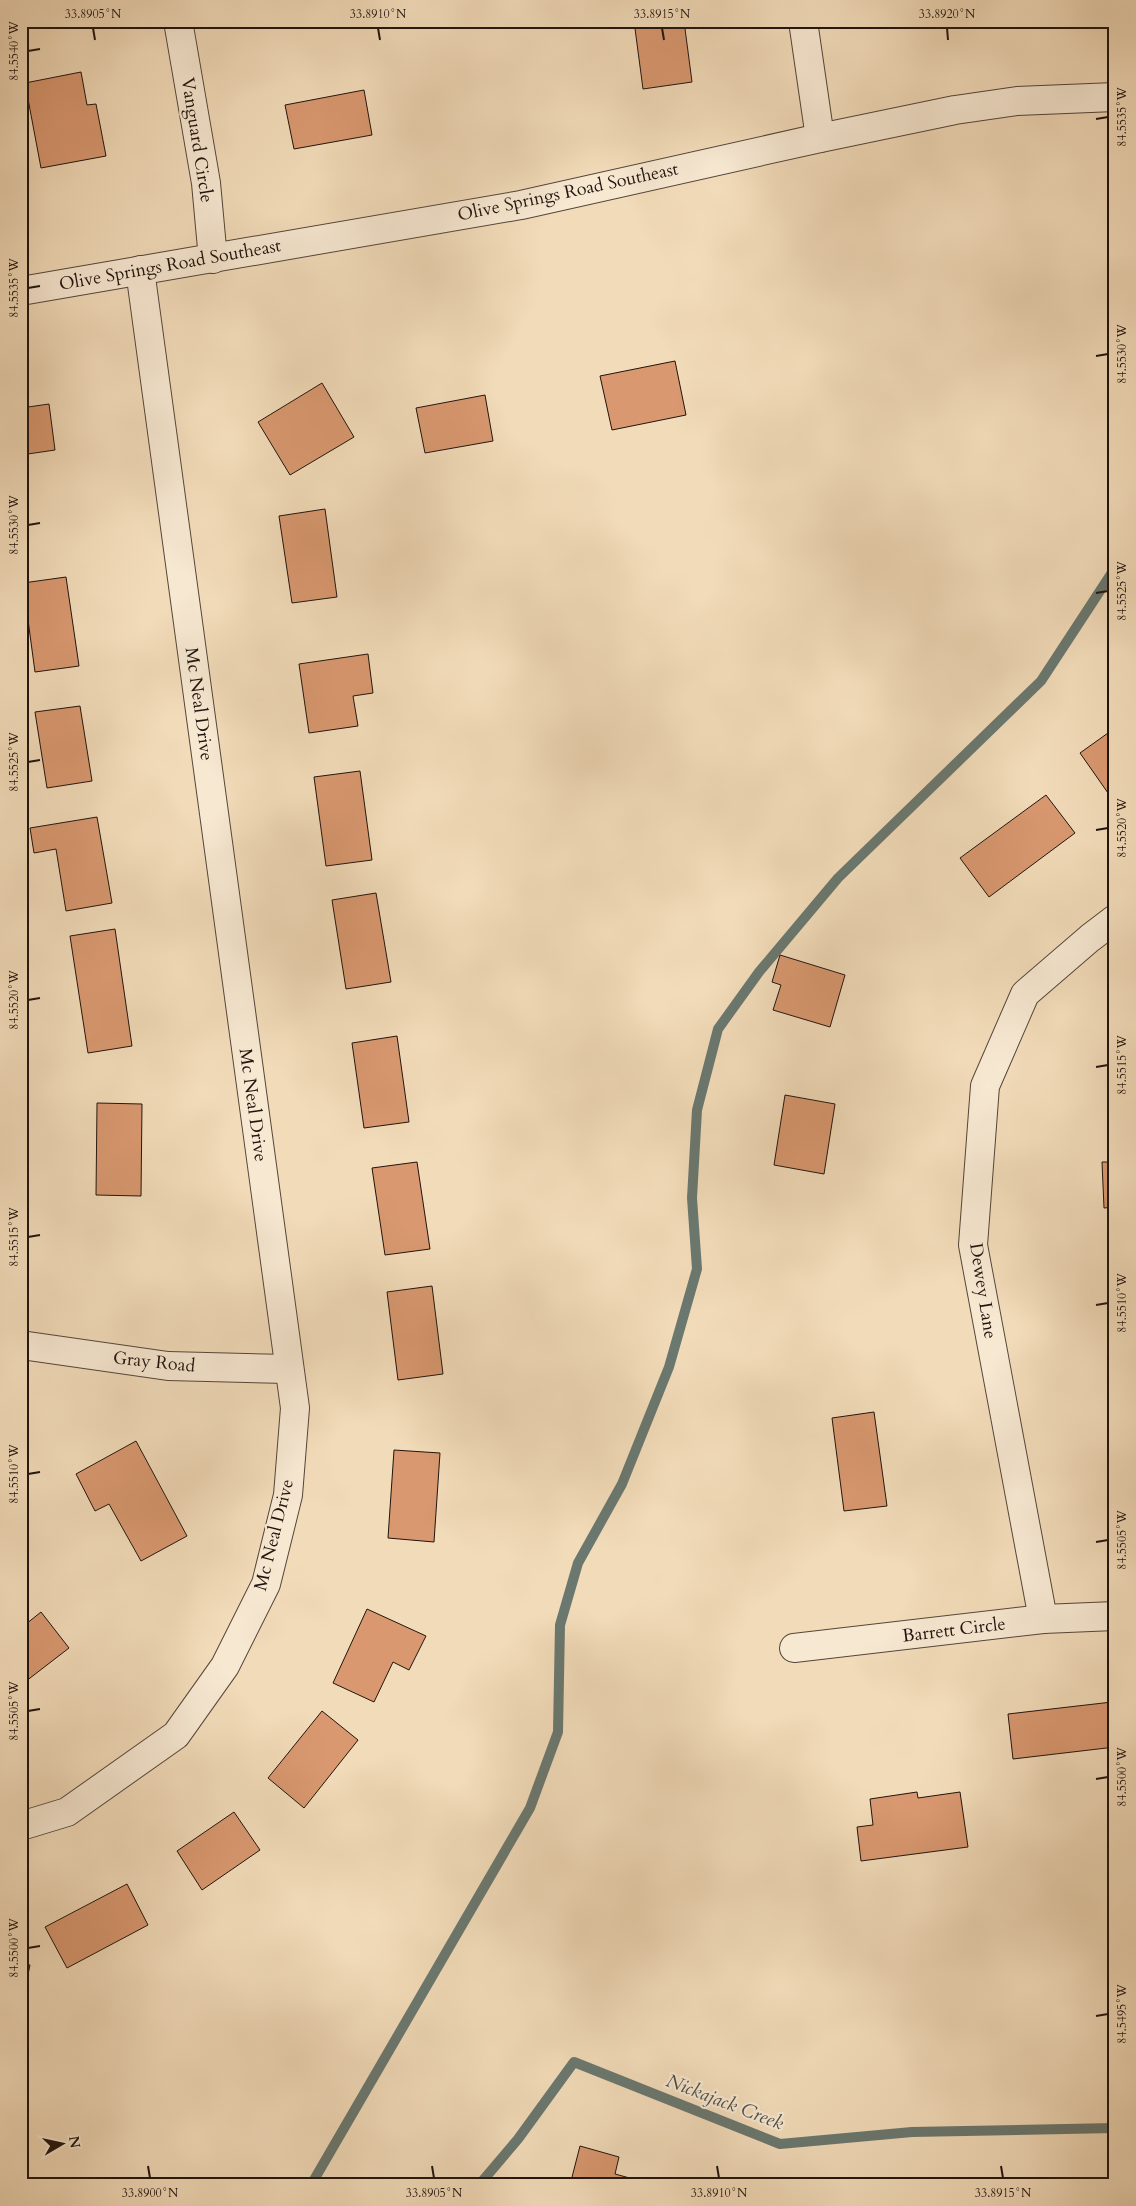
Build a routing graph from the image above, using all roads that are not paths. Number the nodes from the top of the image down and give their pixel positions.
1 (178, 21) edge
2 (803, 21) edge
3 (1115, 97) edge
4 (820, 138) junction
5 (213, 259) junction
6 (140, 270) junction
7 (21, 291) edge
8 (1115, 919) edge
9 (21, 1345) edge
10 (288, 1369) junction
11 (1115, 1616) edge
12 (1043, 1619) junction
13 (794, 1648) dead end
14 (21, 1826) edge

1 - 5 street, Vanguard Circle
2 - 4 street
3 - 4 street, Olive Springs Road Southeast
4 - 5 street, Olive Springs Road Southeast
5 - 6 street, Olive Springs Road Southeast
6 - 7 street, Olive Springs Road Southeast
6 - 10 street, Mc Neal Drive
8 - 12 street, Dewey Lane
9 - 10 street, Gray Road
10 - 14 street, Mc Neal Drive
11 - 12 street, Barrett Circle
12 - 13 street, Barrett Circle

